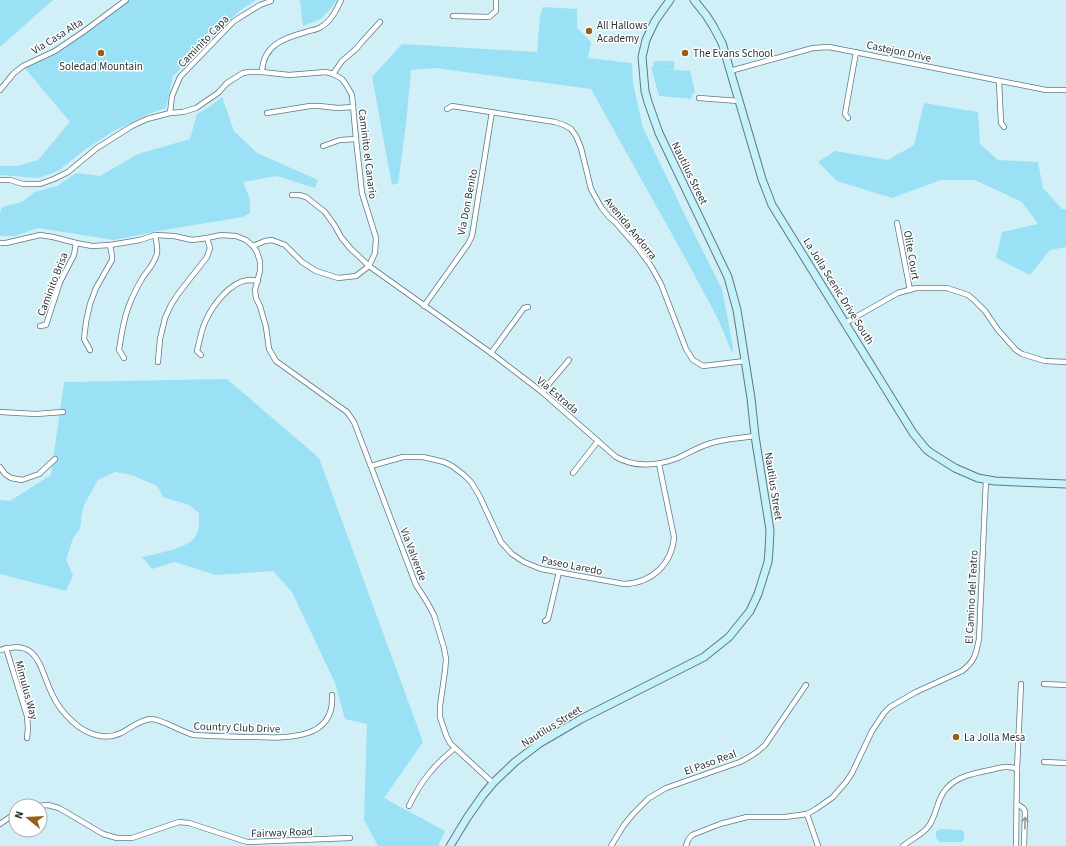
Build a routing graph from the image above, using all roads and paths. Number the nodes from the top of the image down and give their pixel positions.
1 (126, 0) edge
2 (341, 0) edge
3 (496, 0) edge
4 (670, 0) edge
5 (694, 0) edge
6 (271, 1) edge
7 (453, 16) dead end
8 (380, 22) dead end
9 (856, 52) junction
10 (730, 71) junction
11 (262, 72) junction
12 (333, 74) junction
13 (999, 81) junction
14 (0, 90) edge
15 (1066, 90) edge
16 (699, 98) dead end
17 (739, 101) junction
18 (353, 107) junction
19 (447, 109) dead end
20 (170, 112) junction
21 (492, 112) junction
22 (267, 113) dead end
23 (848, 118) dead end
24 (1004, 127) dead end
25 (356, 139) junction
26 (323, 146) dead end
27 (0, 180) edge
28 (292, 195) dead end
29 (897, 223) dead end
30 (155, 235) junction
31 (207, 238) junction
32 (0, 243) edge
33 (76, 243) junction
34 (110, 245) junction
35 (253, 246) junction
36 (369, 266) junction
37 (258, 280) junction
38 (910, 290) junction
39 (424, 306) junction
40 (528, 307) dead end
41 (845, 323) junction
42 (40, 326) dead end
43 (90, 350) dead end
44 (491, 353) junction
45 (201, 355) dead end
46 (124, 358) dead end
47 (569, 360) dead end
48 (745, 361) junction
49 (158, 362) dead end
50 (1066, 362) edge
51 (542, 392) junction
52 (0, 412) edge
53 (63, 412) dead end
54 (755, 436) junction
55 (598, 441) junction
56 (55, 460) dead end
57 (659, 464) junction
58 (371, 466) junction
59 (0, 468) edge
60 (573, 473) dead end
61 (986, 479) junction
62 (1066, 484) edge
63 (559, 572) junction
64 (545, 621) dead end
65 (6, 648) junction
66 (0, 650) edge
67 (1021, 684) dead end
68 (1044, 684) dead end
69 (806, 685) dead end
70 (1066, 685) edge
71 (332, 695) dead end
72 (27, 738) dead end
73 (455, 748) junction
74 (1044, 762) dead end
75 (1066, 763) edge
76 (1017, 769) junction
77 (493, 783) junction
78 (1017, 804) junction
79 (48, 805) edge
80 (408, 806) dead end
81 (807, 814) junction
82 (350, 838) dead end
83 (450, 846) edge
84 (611, 846) edge
85 (686, 846) edge
86 (818, 846) edge
87 (904, 846) edge
88 (1016, 846) edge
89 (1024, 846) edge

1 - 14 street, Via Casa Alta
2 - 11 street
3 - 7 street
4 - 48 main road, Nautilus Street
5 - 10 main road, La Jolla Scenic Drive South
6 - 20 street, Caminito Capa
8 - 12 street
9 - 10 street, Castejon Drive
9 - 13 street, Castejon Drive
9 - 23 street
10 - 17 main road, La Jolla Scenic Drive South
11 - 12 street
11 - 20 street
12 - 18 street, Caminito el Canario
13 - 15 street, Castejon Drive
13 - 24 street
16 - 17 street
17 - 41 main road, La Jolla Scenic Drive South
18 - 22 street
18 - 25 street, Caminito el Canario
19 - 21 street, Avenida Andorra
20 - 27 street
21 - 39 street, Via Don Benito
21 - 48 street, Avenida Andorra
25 - 26 street
25 - 36 street, Caminito el Canario
28 - 36 street, Via Estrada
29 - 38 street, Olite Court
30 - 31 street
30 - 34 street
30 - 46 street
31 - 35 street
31 - 49 street
32 - 33 street
33 - 34 street
33 - 42 street, Caminito Brisa
34 - 43 street
35 - 36 street
35 - 37 street, Via Valverde
36 - 39 street, Via Estrada
37 - 45 street
37 - 58 street, Via Valverde
38 - 41 street
38 - 50 street
39 - 44 street, Via Estrada
40 - 44 street
41 - 61 main road, La Jolla Scenic Drive South
44 - 51 street, Via Estrada
47 - 51 street
48 - 54 main road, Nautilus Street
51 - 55 street, Via Estrada
52 - 53 street
54 - 57 street, Via Estrada
54 - 77 main road, Nautilus Street
55 - 57 street, Via Estrada
55 - 60 street
56 - 59 street
57 - 63 street, Paseo Laredo
58 - 63 street, Paseo Laredo
58 - 73 street, Via Valverde
61 - 62 main road, La Jolla Scenic Drive South
61 - 81 street, El Camino del Teatro
63 - 64 street
65 - 66 street, Country Club Drive
65 - 71 street, Country Club Drive
65 - 72 street, Mimulus Way
67 - 76 street
68 - 70 street
69 - 84 street, El Paso Real
73 - 77 street, Via Valverde
73 - 80 street
74 - 75 street
76 - 78 street
76 - 87 street
77 - 83 main road, Nautilus Street
78 - 88 street
89 -> 78 street
79 - 82 street, Fairway Road
81 - 85 street, El Camino del Teatro
81 - 86 street

